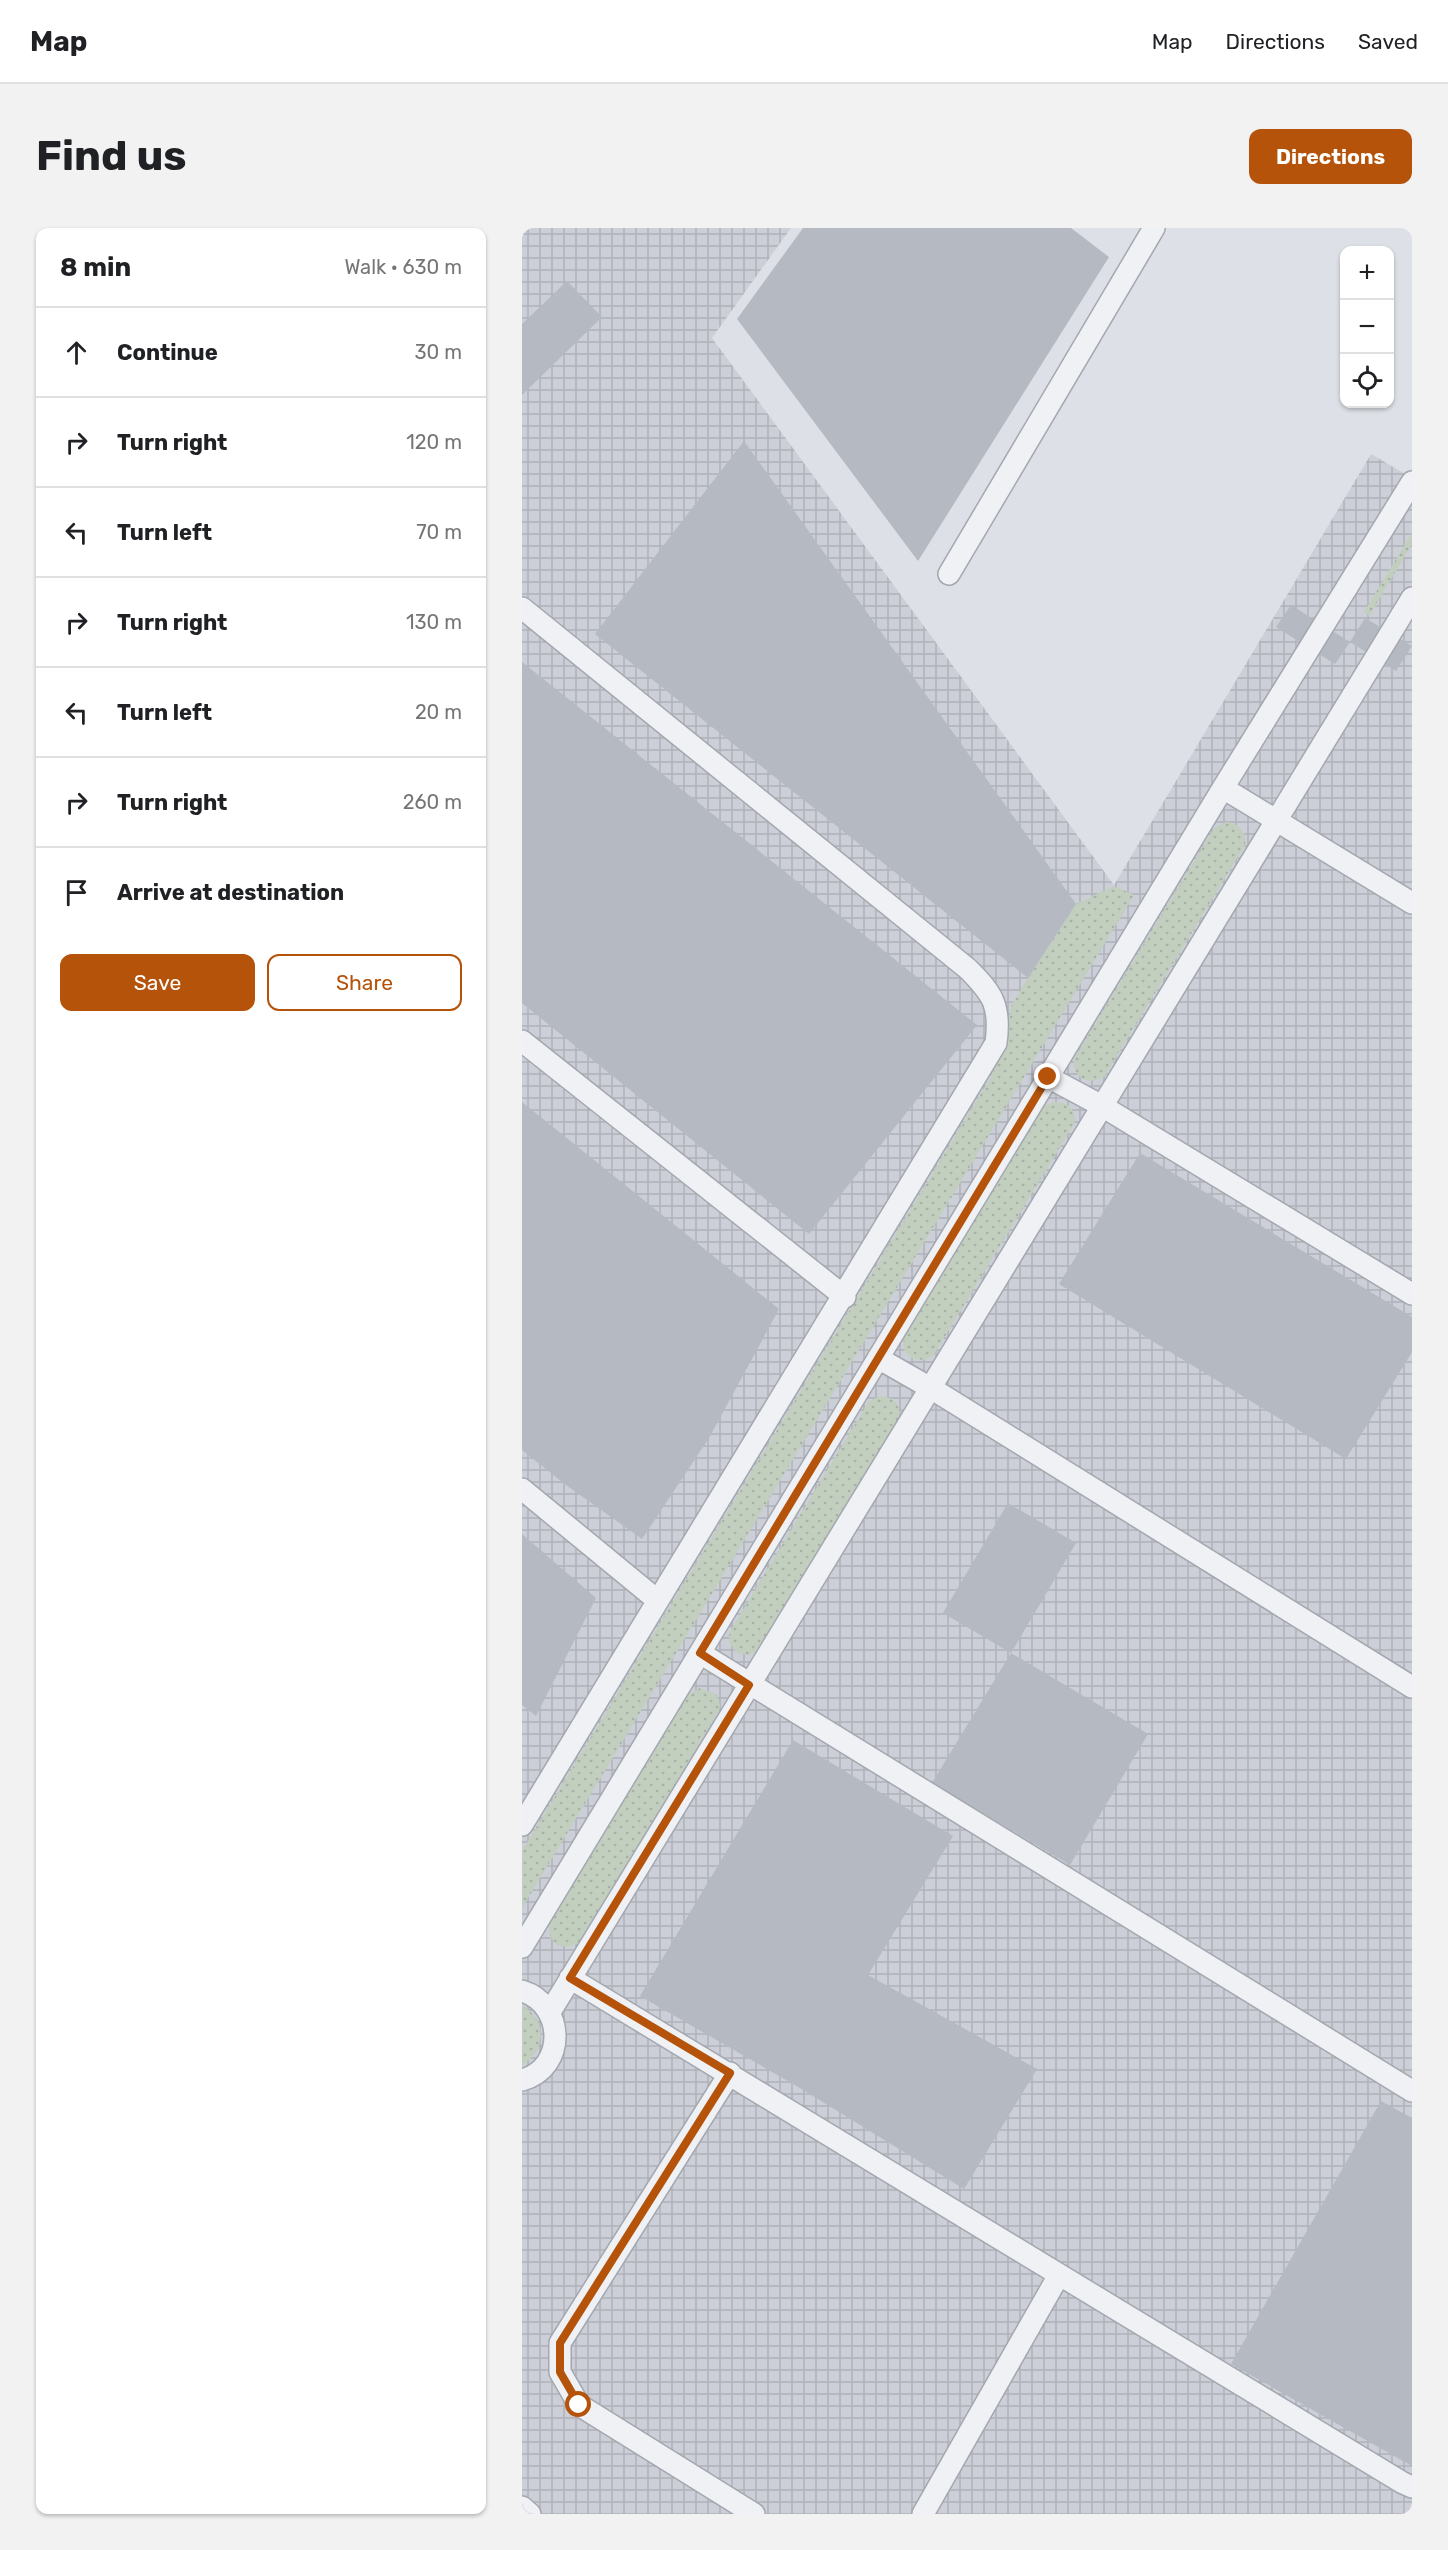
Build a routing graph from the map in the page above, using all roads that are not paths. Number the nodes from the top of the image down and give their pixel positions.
1 (1154, 228) edge
2 (1412, 482) edge
3 (949, 574) dead end
4 (1412, 598) edge
5 (522, 608) edge
6 (1223, 788) junction
7 (1276, 822) junction
8 (1412, 903) edge
9 (522, 1041) edge
10 (1048, 1077) junction
11 (1102, 1106) junction
12 (1412, 1294) edge
13 (845, 1298) junction
14 (878, 1358) junction
15 (931, 1387) junction
16 (522, 1489) edge
17 (657, 1600) junction
18 (700, 1653) junction
19 (749, 1685) junction
20 (1412, 1687) edge
21 (522, 1824) edge
22 (522, 1947) edge
23 (570, 1978) junction
24 (522, 1991) edge
25 (550, 2012) junction
26 (730, 2073) junction
27 (522, 2080) edge
28 (1412, 2091) edge
29 (1059, 2275) junction
30 (1412, 2487) edge
31 (522, 2507) edge
32 (530, 2514) edge
33 (754, 2514) edge
34 (923, 2514) edge

1 - 3 lane
2 - 6 lane
4 - 7 lane
5 - 13 lane
6 - 7 lane
6 - 10 lane
7 - 8 lane
7 - 11 lane
9 - 13 lane
10 - 11 lane
10 - 14 lane
11 - 12 lane
11 - 15 lane
13 - 17 lane
14 - 15 lane
14 - 18 lane
15 - 19 lane
15 - 20 lane
16 - 17 lane
17 - 21 lane
18 - 19 lane
18 - 22 lane
19 - 23 lane
19 - 28 lane
23 - 25 lane
23 - 26 lane
24 - 25 lane
25 - 27 lane
26 - 29 lane
26 - 33 lane
29 - 30 lane
29 - 34 lane
31 - 32 lane

